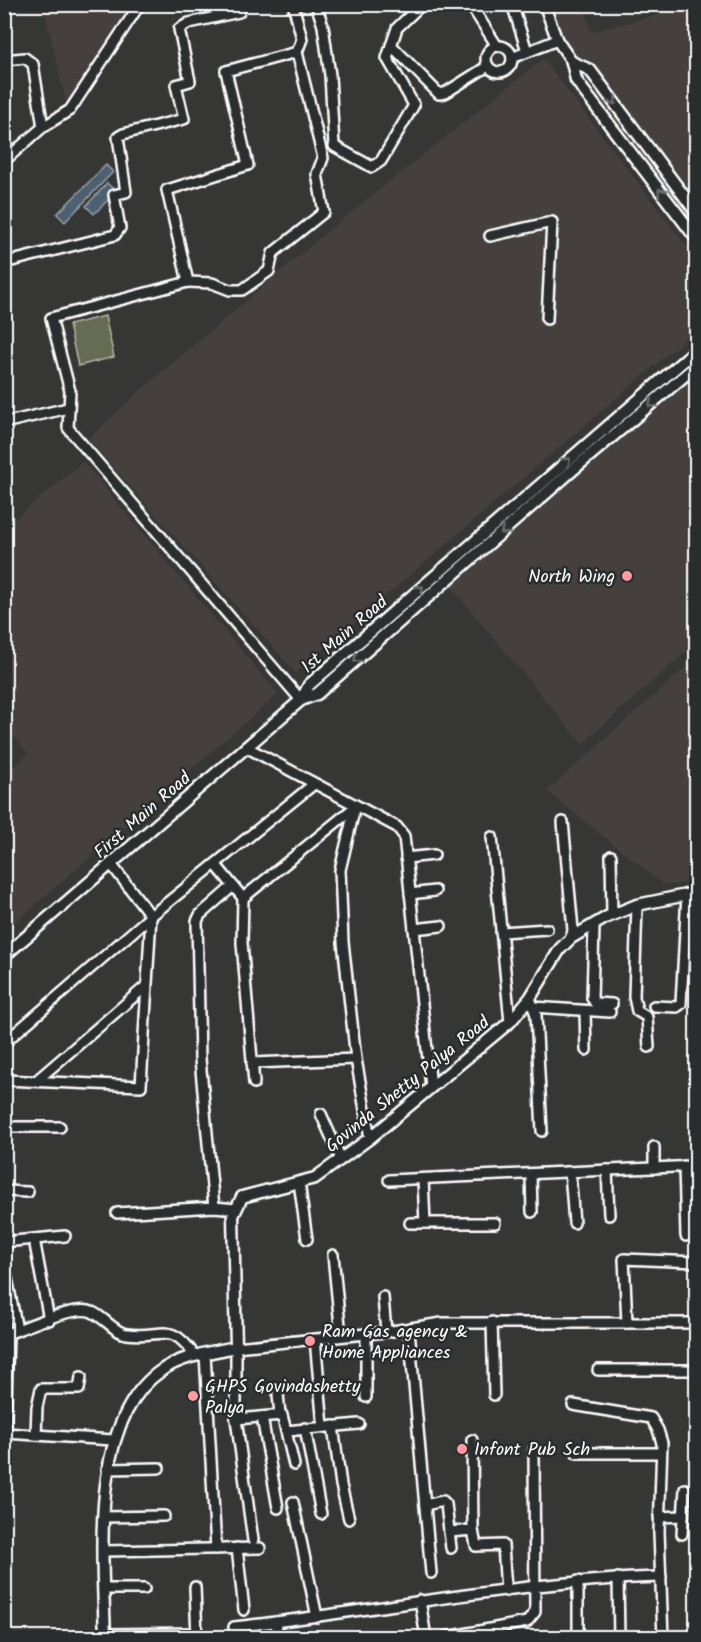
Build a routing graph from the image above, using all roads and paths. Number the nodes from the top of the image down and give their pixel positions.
1 (140, 4) edge
2 (238, 4) edge
3 (293, 4) edge
4 (316, 4) edge
5 (422, 4) edge
6 (470, 4) edge
7 (512, 4) edge
8 (544, 4) edge
9 (556, 40) junction
10 (392, 45) junction
11 (497, 46) junction
12 (527, 51) junction
13 (297, 52) junction
14 (512, 58) junction
15 (4, 60) edge
16 (572, 62) junction
17 (488, 66) junction
18 (43, 127) junction
19 (4, 161) edge
20 (696, 212) edge
21 (490, 236) dead end
22 (696, 238) edge
23 (4, 263) edge
24 (188, 282) junction
25 (547, 319) dead end
26 (696, 350) edge
27 (696, 366) edge
28 (68, 408) junction
29 (4, 423) edge
30 (301, 700) junction
31 (246, 747) junction
32 (315, 784) junction
33 (355, 807) junction
34 (563, 822) dead end
35 (492, 837) dead end
36 (434, 855) dead end
37 (610, 856) dead end
38 (406, 858) junction
39 (111, 864) junction
40 (216, 865) junction
41 (233, 886) junction
42 (435, 891) dead end
43 (692, 893) edge
44 (410, 894) junction
45 (243, 898) junction
46 (637, 905) junction
47 (612, 915) junction
48 (151, 916) junction
49 (441, 926) dead end
50 (594, 927) junction
51 (414, 929) junction
52 (547, 929) dead end
53 (501, 932) junction
54 (571, 938) junction
55 (4, 956) edge
56 (145, 987) junction
57 (532, 1002) junction
58 (654, 1006) dead end
59 (585, 1011) junction
60 (510, 1022) junction
61 (4, 1043) edge
62 (649, 1047) dead end
63 (586, 1050) dead end
64 (356, 1059) junction
65 (252, 1063) junction
66 (4, 1080) edge
67 (36, 1082) junction
68 (254, 1083) dead end
69 (431, 1087) junction
70 (321, 1114) dead end
71 (4, 1127) edge
72 (60, 1128) dead end
73 (542, 1131) dead end
74 (370, 1138) junction
75 (654, 1147) dead end
76 (341, 1159) junction
77 (684, 1166) junction
78 (696, 1166) edge
79 (654, 1168) junction
80 (607, 1170) junction
81 (570, 1172) junction
82 (531, 1174) junction
83 (423, 1179) junction
84 (389, 1180) dead end
85 (298, 1182) junction
86 (4, 1191) edge
87 (28, 1192) dead end
88 (214, 1207) junction
89 (236, 1209) junction
90 (532, 1212) dead end
91 (117, 1213) dead end
92 (609, 1215) dead end
93 (410, 1223) dead end
94 (425, 1223) junction
95 (495, 1223) dead end
96 (573, 1223) dead end
97 (64, 1236) dead end
98 (686, 1236) dead end
99 (34, 1239) junction
100 (307, 1239) dead end
101 (4, 1242) edge
102 (333, 1255) dead end
103 (4, 1262) edge
104 (696, 1262) edge
105 (383, 1297) dead end
106 (49, 1320) junction
107 (492, 1322) junction
108 (627, 1323) junction
109 (696, 1323) edge
110 (409, 1329) junction
111 (17, 1330) junction
112 (386, 1332) junction
113 (366, 1334) junction
114 (6, 1335) edge
115 (341, 1336) junction
116 (315, 1338) junction
117 (236, 1347) junction
118 (200, 1355) junction
119 (598, 1370) dead end
120 (696, 1370) edge
121 (81, 1377) dead end
122 (278, 1394) dead end
123 (494, 1395) dead end
124 (366, 1397) dead end
125 (573, 1404) dead end
126 (280, 1415) junction
127 (261, 1417) junction
128 (236, 1419) junction
129 (359, 1424) dead end
130 (328, 1426) junction
131 (305, 1428) junction
132 (286, 1431) junction
133 (5, 1433) edge
134 (36, 1435) junction
135 (113, 1440) junction
136 (472, 1440) dead end
137 (534, 1450) dead end
138 (577, 1452) dead end
139 (661, 1453) junction
140 (4, 1462) edge
141 (294, 1465) dead end
142 (159, 1468) dead end
143 (107, 1469) junction
144 (685, 1489) dead end
145 (293, 1502) dead end
146 (425, 1505) junction
147 (278, 1508) dead end
148 (321, 1514) dead end
149 (164, 1516) dead end
150 (683, 1516) junction
151 (104, 1517) junction
152 (659, 1517) junction
153 (349, 1519) dead end
154 (473, 1530) junction
155 (449, 1532) junction
156 (682, 1534) dead end
157 (252, 1540) dead end
158 (237, 1548) junction
159 (260, 1548) dead end
160 (451, 1548) dead end
161 (216, 1549) junction
162 (104, 1551) junction
163 (431, 1573) dead end
164 (661, 1577) junction
165 (618, 1578) junction
166 (578, 1581) junction
167 (195, 1587) dead end
168 (537, 1587) junction
169 (144, 1588) dead end
170 (104, 1589) junction
171 (506, 1591) junction
172 (420, 1600) junction
173 (244, 1610) dead end
174 (317, 1617) junction
175 (276, 1622) junction
176 (196, 1635) edge
177 (105, 1636) edge
178 (236, 1638) edge
179 (278, 1638) edge
180 (426, 1638) edge
181 (442, 1638) edge
182 (578, 1638) edge
183 (619, 1638) edge
184 (663, 1638) edge

1 - 18 street
2 - 23 street
3 - 13 street
4 - 10 street
5 - 10 street
6 - 11 street
7 - 12 street
8 - 9 street
9 - 12 street
9 - 16 street
10 - 17 street
11 - 14 street
11 - 17 street
12 - 14 street
13 - 24 street
13 - 24 street
14 - 17 street
15 - 18 street
16 -> 20 street
22 -> 16 street
18 - 19 street
21 - 25 street
24 - 28 street
30 -> 26 street, 1st Main Road
27 -> 30 street, 1st Main Road
28 - 29 street
28 - 30 street
30 - 31 street, First Main Road
31 - 32 street
31 - 39 street, First Main Road
32 - 33 street
32 - 40 street
33 - 38 street
33 - 45 street
33 - 64 street
34 - 54 street
35 - 53 street
36 - 38 street
37 - 47 street
38 - 44 street
39 - 48 street
39 - 55 street, First Main Road
40 - 41 street
40 - 48 street
41 - 45 street
41 - 88 street
42 - 44 street
43 - 46 street, Govinda Shetty Palya Road
43 - 58 street
44 - 51 street
45 - 65 street
46 - 47 street, Govinda Shetty Palya Road
46 - 62 street
47 - 50 street, Govinda Shetty Palya Road
48 - 56 street
48 - 61 street
49 - 51 street
50 - 54 street, Govinda Shetty Palya Road
50 - 59 street
51 - 69 street
52 - 53 street
53 - 60 street
54 - 57 street, Govinda Shetty Palya Road
56 - 67 street
56 - 67 street
57 - 59 street
57 - 60 street, Govinda Shetty Palya Road
57 - 73 street
59 - 63 street
60 - 69 street, Govinda Shetty Palya Road
64 - 65 street
64 - 74 street
65 - 68 street
66 - 67 street
69 - 74 street, Govinda Shetty Palya Road
70 - 76 street
71 - 72 street
74 - 76 street, Govinda Shetty Palya Road
75 - 79 street
76 - 85 street, Govinda Shetty Palya Road
77 - 78 street
77 - 79 street
77 - 98 street
79 - 80 street
80 - 81 street
80 - 92 street
81 - 82 street
81 - 96 street
82 - 83 street
82 - 90 street
83 - 84 street
83 - 94 street
85 - 89 street, Govinda Shetty Palya Road
85 - 100 street
86 - 87 street
88 - 89 street
88 - 91 street
89 - 117 street
93 - 94 street
94 - 95 street
97 - 99 street
99 - 101 street
99 - 106 street
102 - 115 street
103 - 111 street
104 - 108 street
105 - 112 street
106 - 111 street
106 - 118 street
107 - 108 street
107 - 110 street
107 - 123 street
108 - 109 street
110 - 112 street
110 - 146 street
111 - 114 street
112 - 113 street
113 - 115 street
113 - 124 street
114 - 133 street
115 - 116 street
116 - 117 street
116 - 130 street
117 - 118 street
117 - 128 street
118 - 135 street
118 - 161 street
119 - 120 street
121 - 134 street
122 - 126 street
125 - 139 street
126 - 127 street
126 - 132 street
127 - 128 street
127 - 147 street
128 - 157 street
129 - 130 street
130 - 131 street
130 - 153 street
131 - 132 street
131 - 148 street
132 - 141 street
133 - 134 street
133 - 140 street
134 - 135 street
135 - 143 street
136 - 154 street
137 - 168 street
138 - 139 street
139 - 152 street
142 - 143 street
143 - 151 street
144 - 150 street
145 - 174 street
146 - 155 street
146 - 163 street
149 - 151 street
150 - 152 street
150 - 156 street
151 - 162 street
152 - 164 street
154 - 155 street
154 - 171 street
155 - 160 street
158 - 159 street
158 - 161 street
158 - 173 street
161 - 162 street
162 - 170 street
164 - 165 street
164 - 184 street
165 - 166 street
165 - 183 street
166 - 168 street
166 - 182 street
167 - 176 street
168 - 171 street
168 - 181 street
169 - 170 street
170 - 177 street
171 - 172 street
172 - 174 street
172 - 180 street
174 - 175 street
175 - 178 street
175 - 179 street
176 - 177 street

